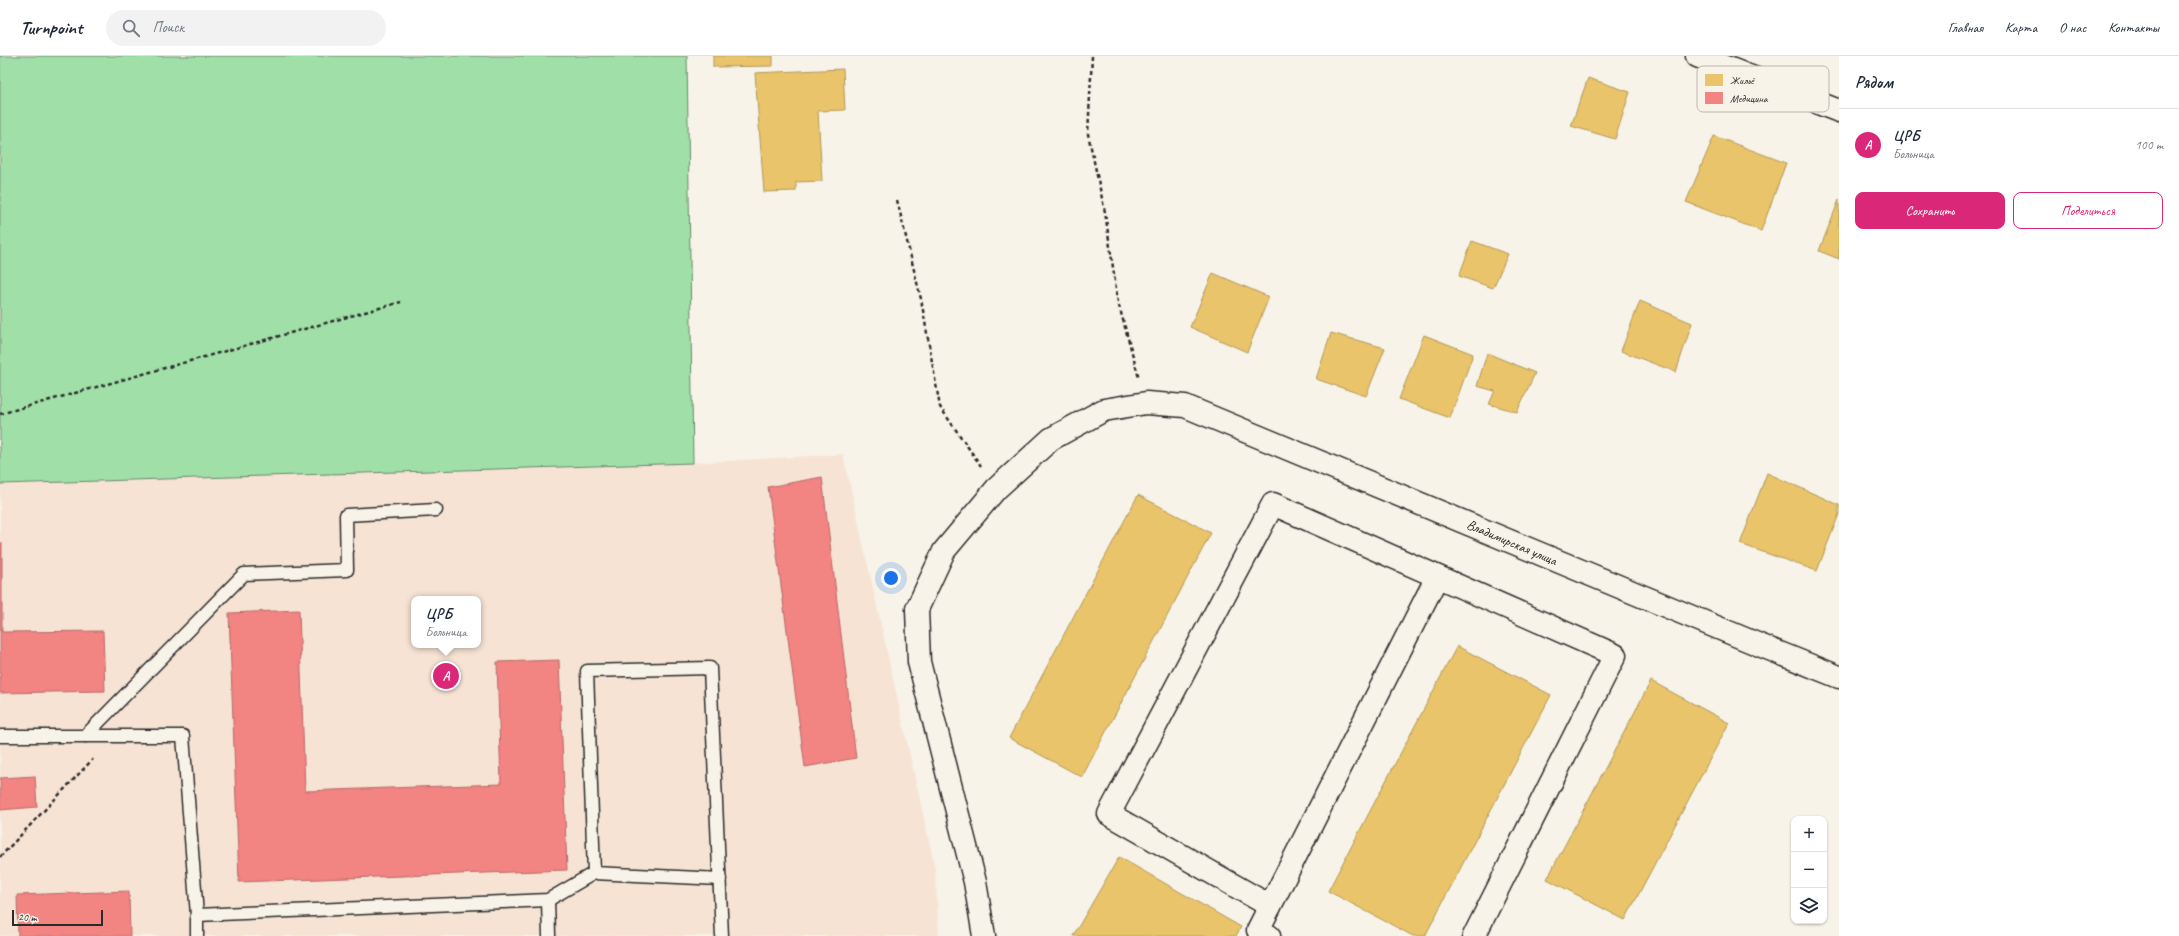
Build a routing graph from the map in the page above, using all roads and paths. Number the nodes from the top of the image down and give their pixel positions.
1 (1092, 56) edge
2 (1697, 56) edge
3 (1723, 66) edge
4 (1829, 107) edge
5 (1839, 111) edge
6 (897, 200) dead end
7 (401, 302) dead end
8 (1146, 403) junction
9 (0, 414) edge
10 (996, 488) junction
11 (436, 510) dead end
12 (1437, 577) junction
13 (1839, 677) edge
14 (0, 736) edge
15 (85, 736) junction
16 (114, 736) junction
17 (0, 857) edge
18 (594, 873) junction
19 (720, 879) junction
20 (548, 900) junction
21 (1270, 906) junction
22 (197, 915) junction
23 (197, 936) edge
24 (549, 936) edge
25 (722, 936) edge
26 (984, 936) edge
27 (1269, 936) edge
28 (1474, 936) edge

1 - 8 path
2 - 3 street
4 - 5 street
6 - 10 path
7 - 9 path
8 - 10 street, Владимирская улица
8 - 13 street, Владимирская улица
10 - 26 street, Владимирская улица
11 - 15 lane
12 - 21 street
12 - 21 street
12 - 28 street
14 - 15 lane
15 - 16 lane
16 - 17 path
16 - 22 lane
18 - 19 lane
18 - 19 lane
18 - 20 lane
19 - 25 lane
20 - 22 lane
20 - 24 lane
21 - 27 street
22 - 23 lane

